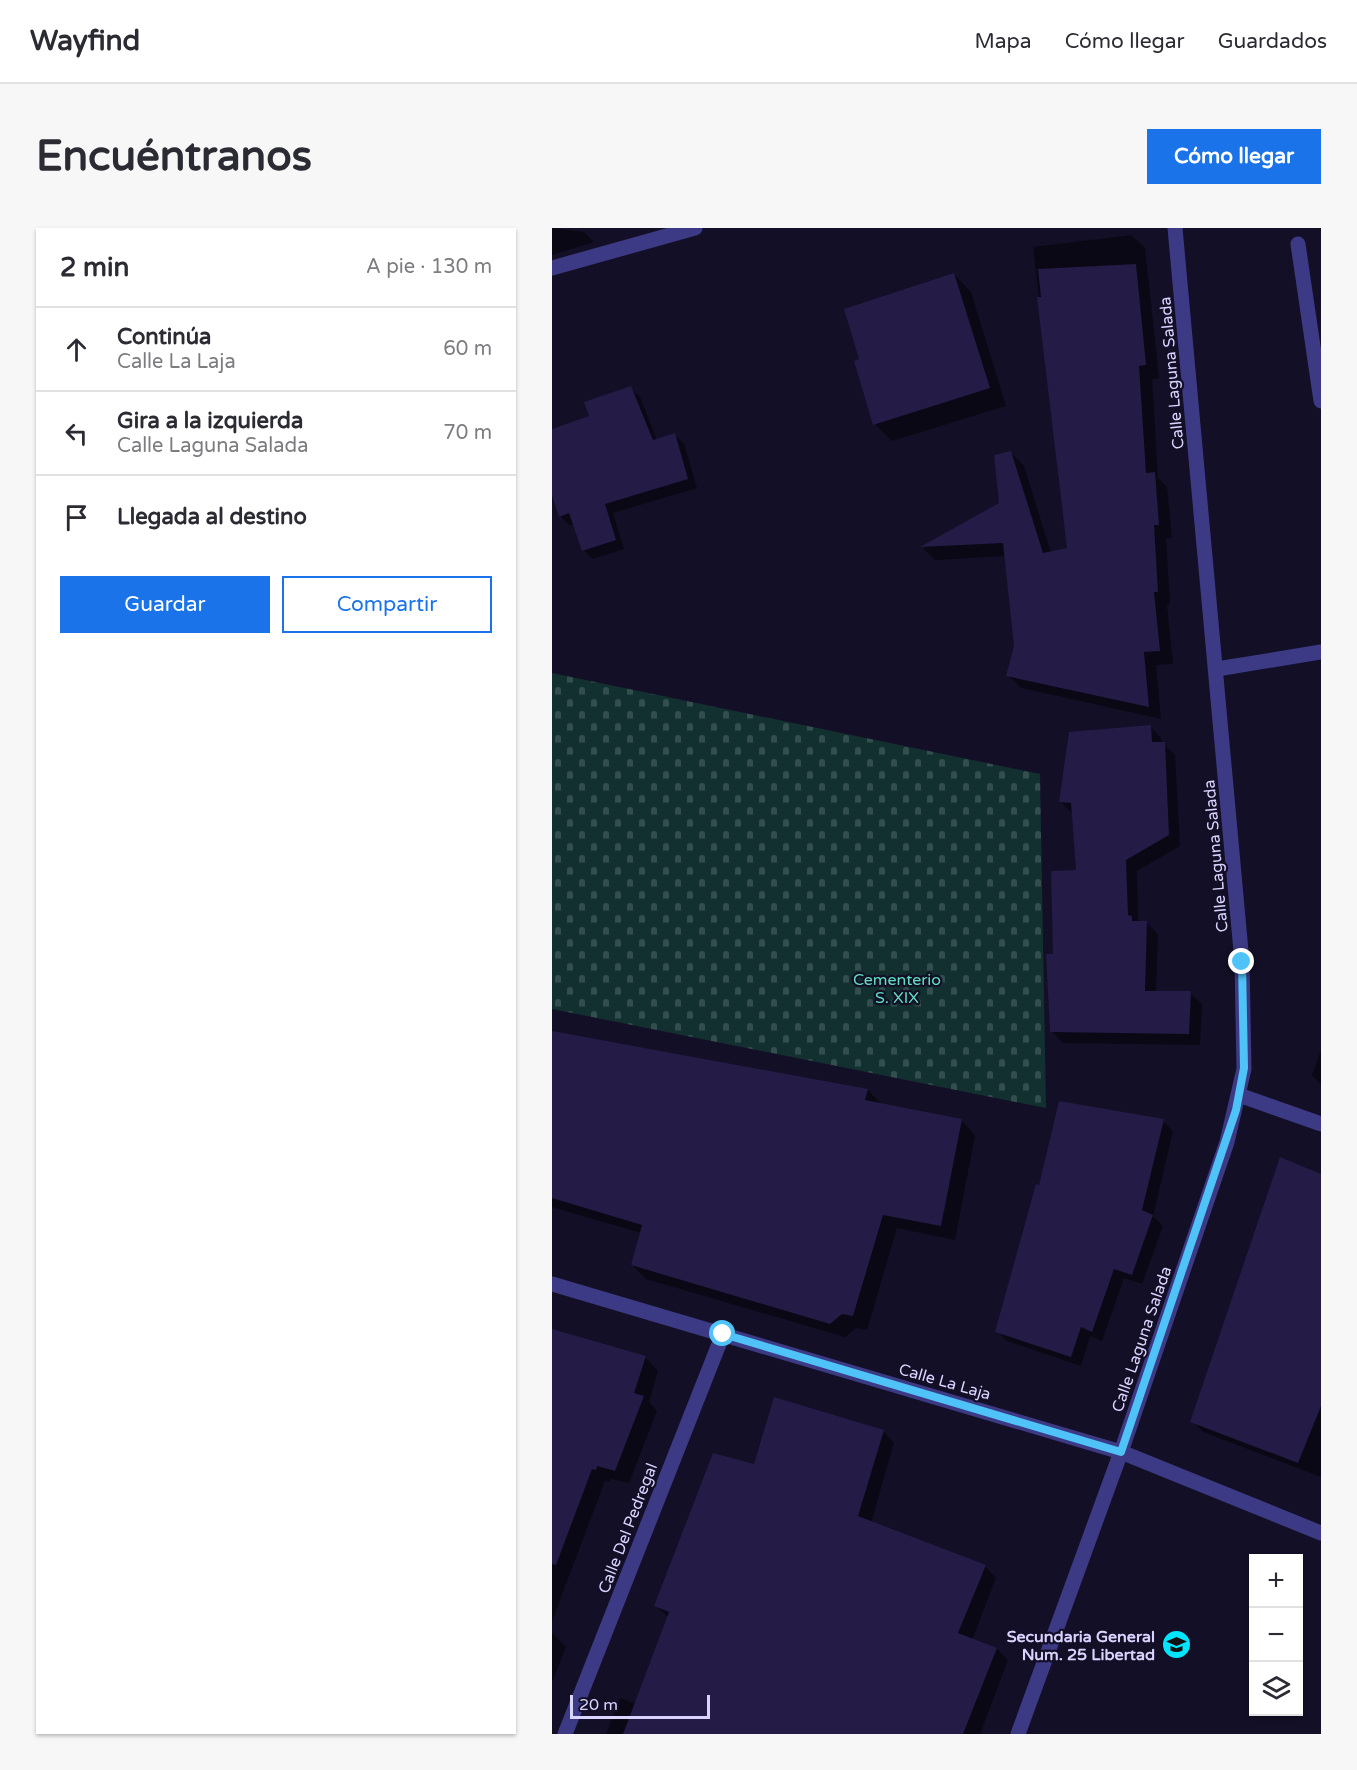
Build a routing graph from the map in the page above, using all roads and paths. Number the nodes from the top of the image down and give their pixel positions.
1 (695, 228) edge
2 (1175, 228) edge
3 (1298, 244) dead end
4 (552, 268) edge
5 (1321, 401) edge
6 (1321, 652) edge
7 (1217, 669) junction
8 (1239, 1095) junction
9 (1321, 1124) edge
10 (552, 1284) edge
11 (723, 1334) junction
12 (1121, 1452) junction
13 (1321, 1533) edge
14 (552, 1731) edge
15 (563, 1734) edge
16 (1018, 1734) edge

1 - 4 street
2 - 7 street, Calle Laguna Salada
3 - 5 street
6 - 7 street
7 - 8 street, Calle Laguna Salada
8 - 9 street
8 - 12 street, Calle Laguna Salada
10 - 11 street, Calle La Laja
11 - 12 street, Calle La Laja
11 - 15 street, Calle Del Pedregal
12 - 13 street, Calle La Laja
12 - 16 street, Calle Laguna Salada
14 - 15 street

